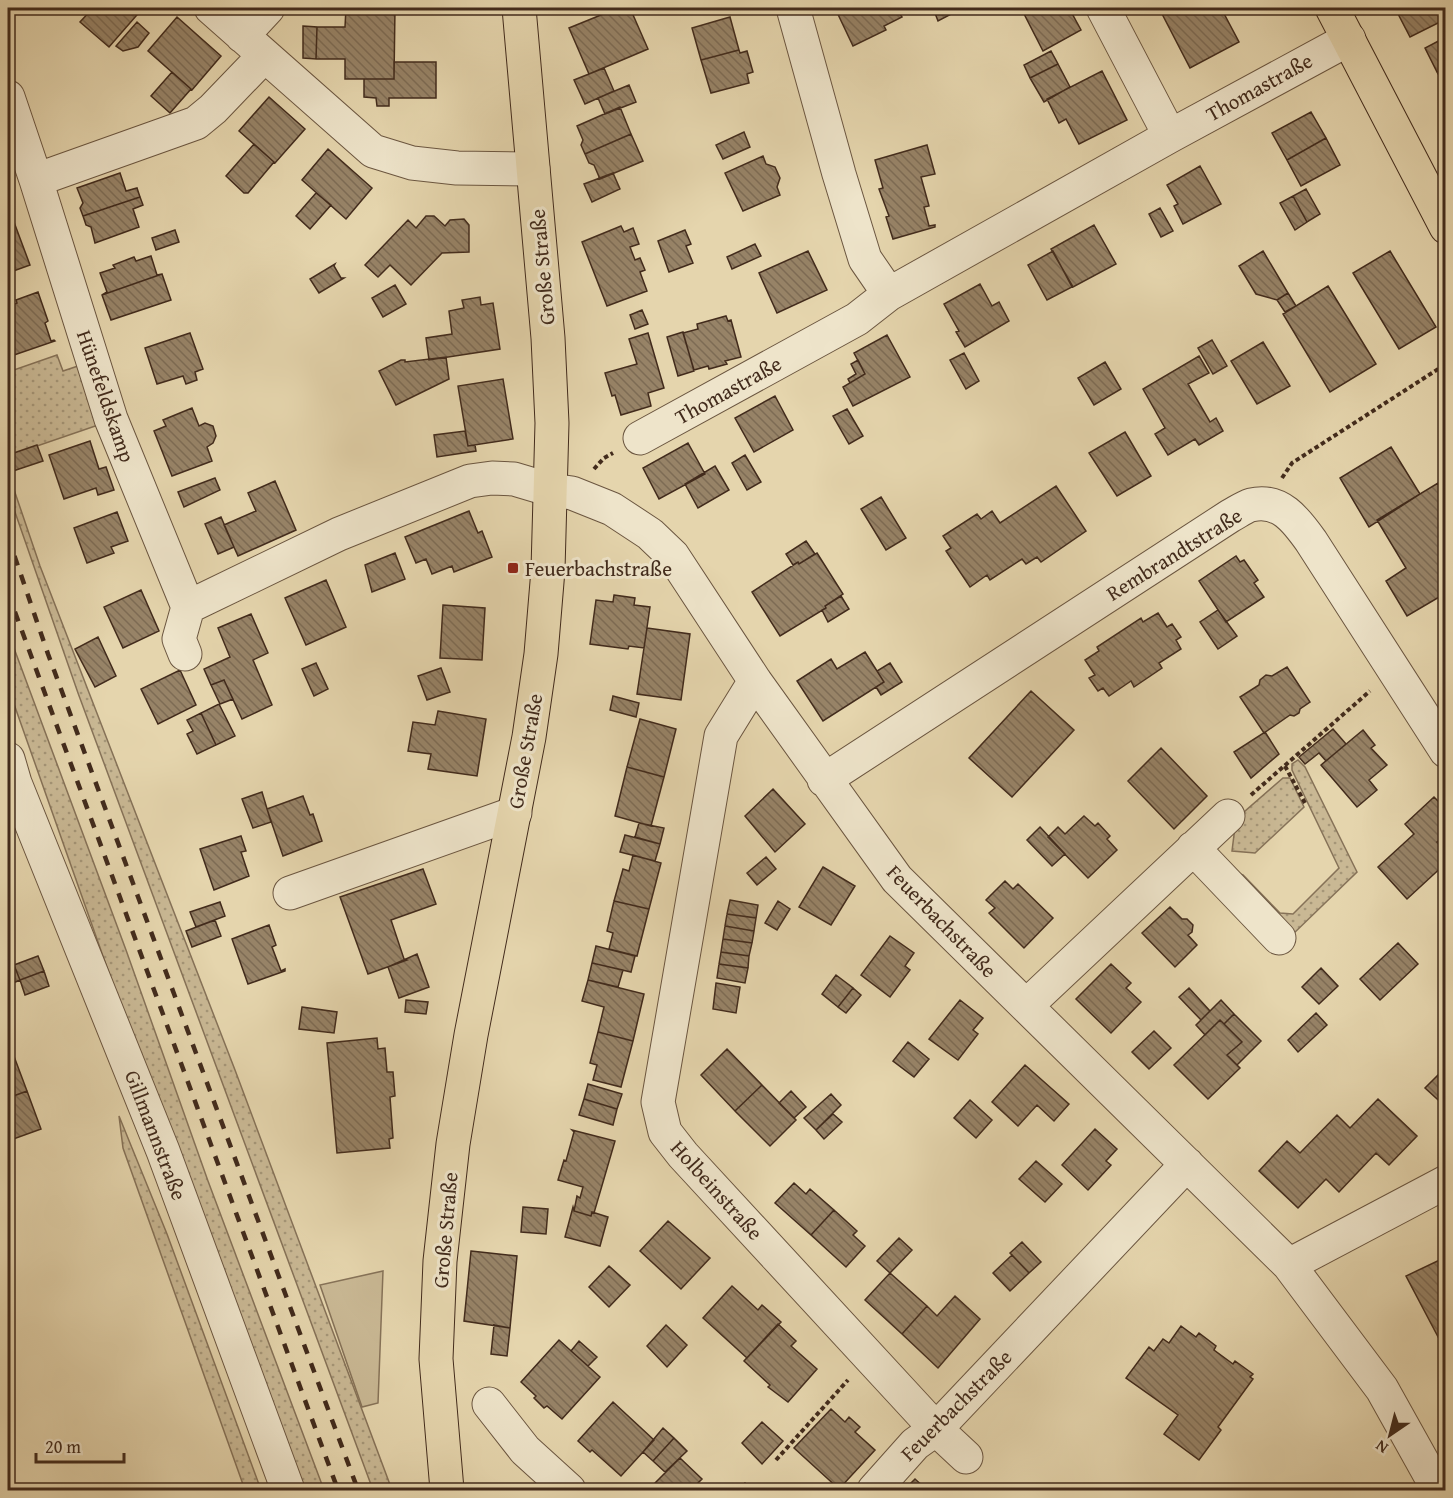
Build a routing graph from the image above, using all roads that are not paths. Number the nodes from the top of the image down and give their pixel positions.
1 (211, 8) edge
2 (268, 8) edge
3 (519, 8) edge
4 (793, 8) edge
5 (1103, 8) edge
6 (1332, 8) edge
7 (1349, 39) junction
8 (253, 46) junction
9 (8, 97) edge
10 (1170, 136) junction
11 (533, 169) junction
12 (36, 180) junction
13 (1446, 227) edge
14 (889, 294) junction
15 (640, 438) road end
16 (561, 491) junction
17 (188, 607) junction
18 (185, 654) dead end
19 (755, 681) junction
20 (1446, 751) edge
21 (10, 776) edge
22 (824, 780) junction
23 (515, 813) junction
24 (1228, 816) road end
25 (1193, 849) junction
26 (290, 893) dead end
27 (1279, 938) dead end
28 (1026, 1006) junction
29 (1187, 1164) junction
30 (1446, 1182) edge
31 (1289, 1265) junction
32 (489, 1404) dead end
33 (936, 1429) junction
34 (966, 1457) dead end
35 (1446, 1490) edge
36 (288, 1491) edge
37 (447, 1491) edge
38 (569, 1491) edge
39 (874, 1491) edge

1 - 8 street
2 - 8 street
3 - 11 main road, Große Straße
4 - 14 street
5 - 10 street
6 - 7 main road
7 - 10 street, Thomastraße
7 - 13 main road
8 - 11 street
8 - 12 street
9 - 12 street, Hünefeldskamp
10 - 14 street, Thomastraße
11 - 16 main road, Große Straße
12 - 17 street, Hünefeldskamp
14 - 15 street, Thomastraße
16 - 17 street
16 - 19 street, Feuerbachstraße
16 - 23 main road, Große Straße
17 - 18 street
19 - 22 street, Feuerbachstraße
19 - 33 street, Holbeinstraße
20 - 22 street, Rembrandtstraße
21 - 36 street, Gillmannstraße
22 - 28 street, Feuerbachstraße
23 - 26 street
23 - 37 main road, Große Straße
24 - 25 street
25 - 27 street
25 - 28 street
28 - 29 street, Feuerbachstraße
29 - 31 street, Feuerbachstraße
29 - 33 street, Feuerbachstraße
30 - 31 street
31 - 35 street, Feuerbachstraße
32 - 38 street
33 - 34 street, Holbeinstraße
33 - 39 street, Feuerbachstraße

